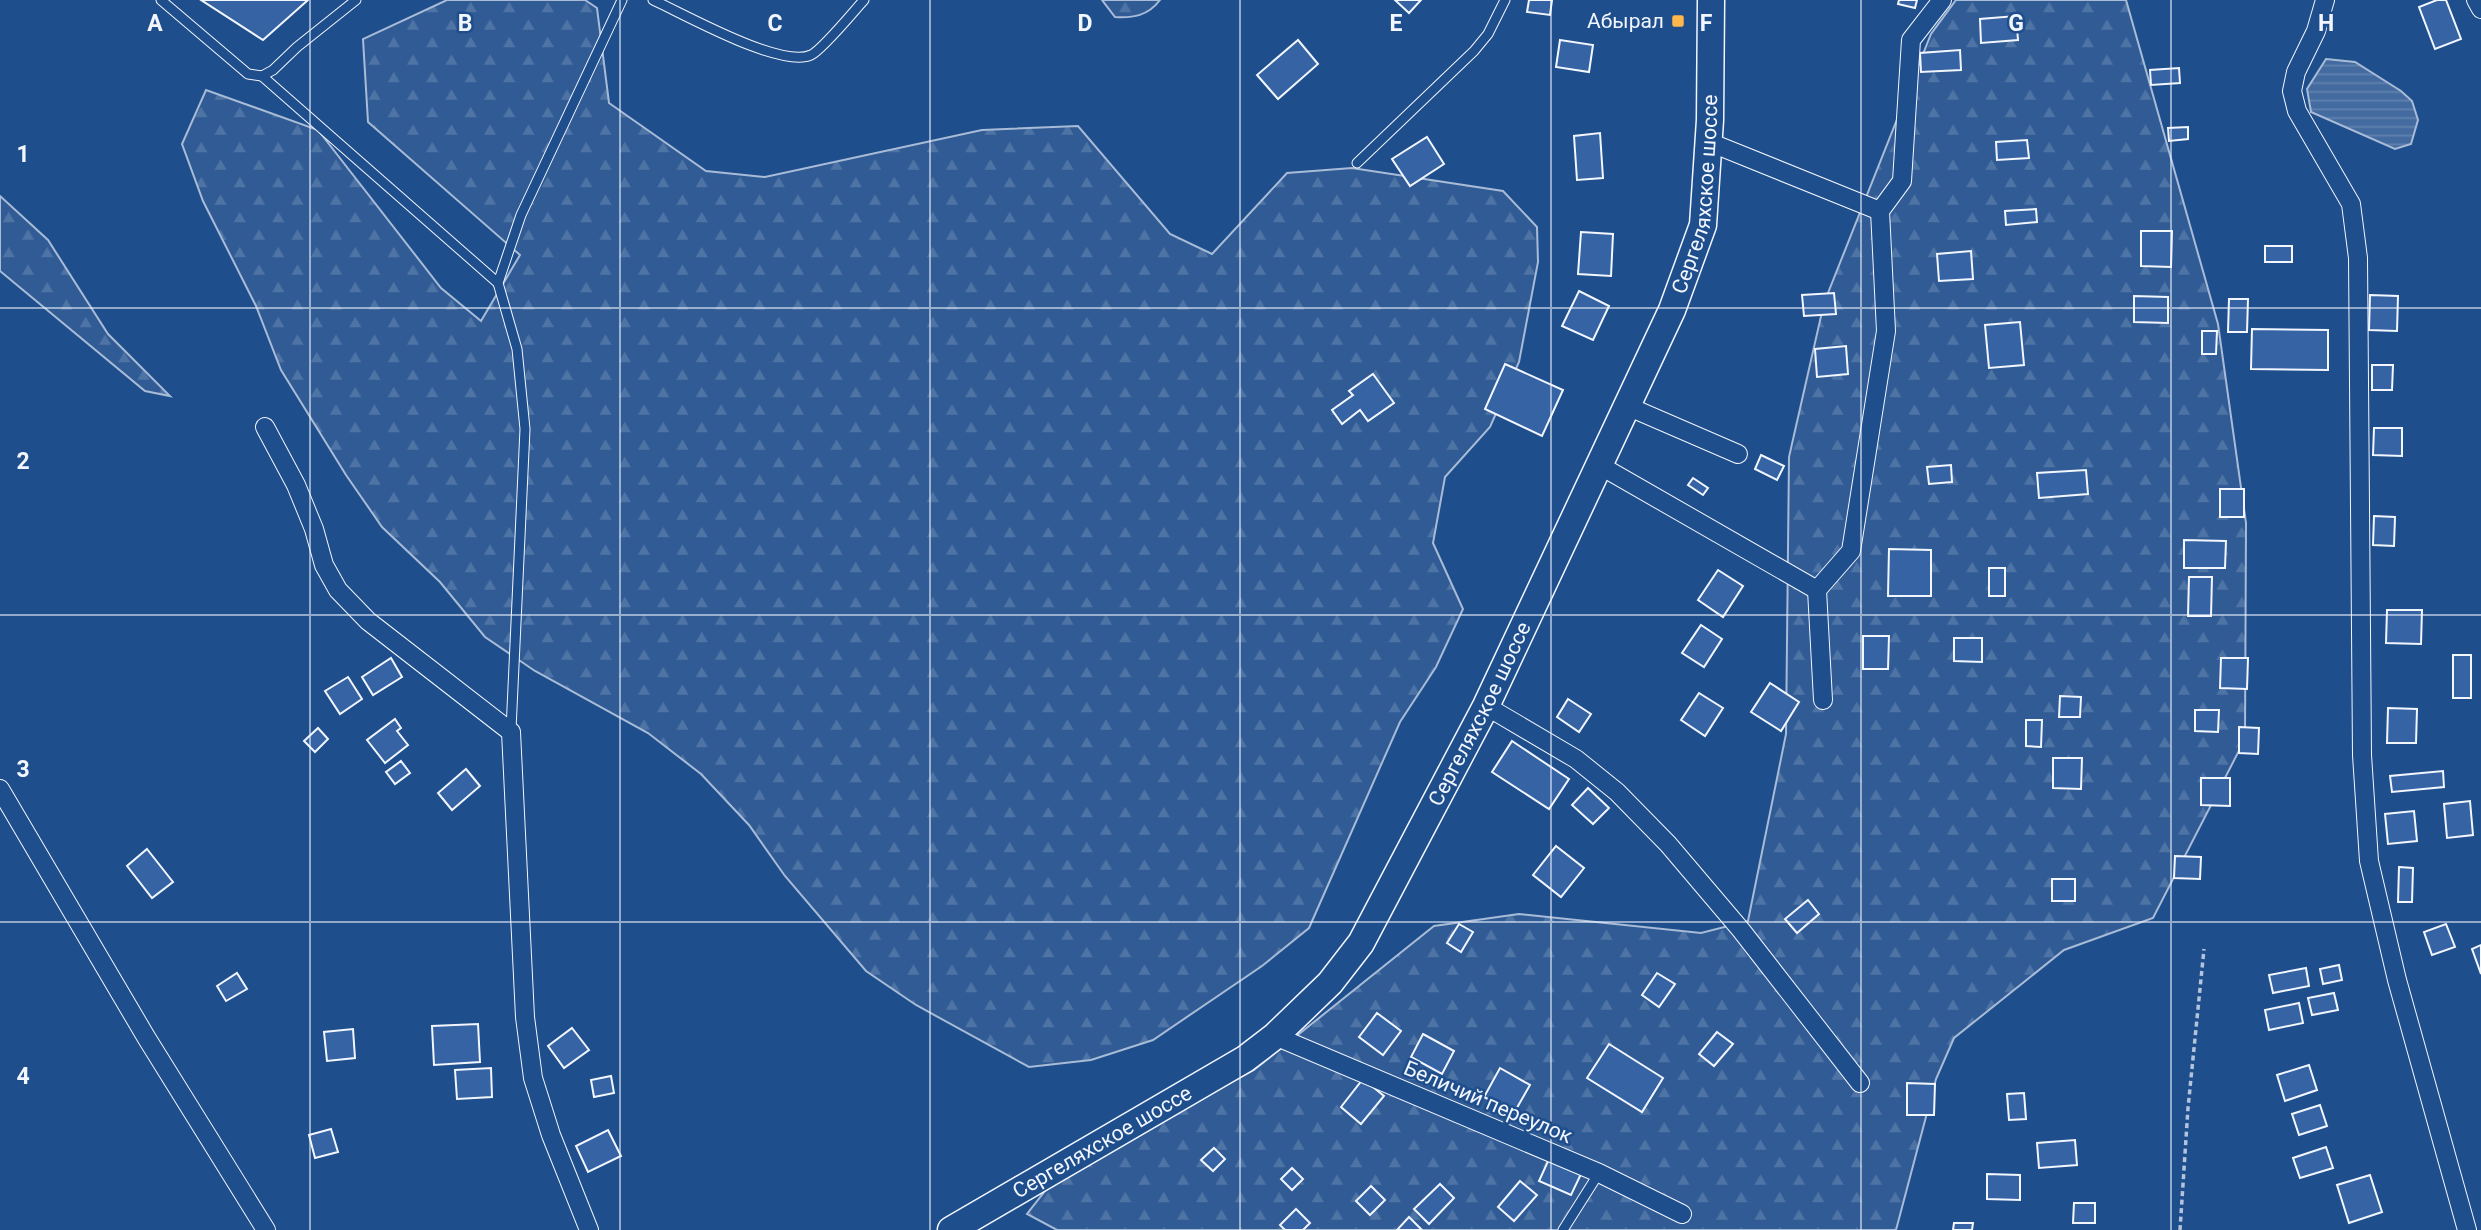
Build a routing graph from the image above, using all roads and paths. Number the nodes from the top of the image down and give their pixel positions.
1 (161, 0) edge
2 (356, 0) edge
3 (622, 0) edge
4 (653, 0) edge
5 (864, 0) edge
6 (1505, 0) edge
7 (1711, 0) edge
8 (1942, 0) edge
9 (2325, 0) edge
10 (2476, 0) edge
11 (2481, 9) edge
12 (262, 76) junction
13 (1709, 142) junction
14 (1357, 163) dead end
15 (1880, 211) junction
16 (498, 283) junction
17 (1627, 406) junction
18 (265, 428) dead end
19 (1738, 454) dead end
20 (1599, 466) junction
21 (1817, 590) junction
22 (1823, 701) dead end
23 (1486, 706) junction
24 (511, 732) junction
25 (0, 789) edge
26 (2204, 949) dead end
27 (1275, 1036) junction
28 (1860, 1083) dead end
29 (1599, 1173) junction
30 (1682, 1214) dead end
31 (266, 1230) edge
32 (589, 1230) edge
33 (951, 1230) edge
34 (1563, 1230) edge
35 (2180, 1230) edge
36 (2466, 1230) edge

1 - 12 lane
2 - 12 lane
3 - 16 lane
4 - 5 lane
6 - 14 lane
7 - 13 main road, Сергеляхское шоссе
8 - 15 street
9 - 36 street
10 - 11 street
12 - 16 lane
13 - 15 street
13 - 17 main road, Сергеляхское шоссе
15 - 21 street
16 - 24 lane
17 - 19 street
17 - 20 main road, Сергеляхское шоссе
18 - 24 street
20 - 21 street
20 - 23 main road, Сергеляхское шоссе
21 - 22 street
23 - 27 main road, Сергеляхское шоссе
23 - 28 street
24 - 32 street
25 - 31 street
26 - 35 path
27 - 29 street, Беличий переулок
27 - 33 main road, Сергеляхское шоссе
29 - 30 street, Беличий переулок
29 - 34 lane

